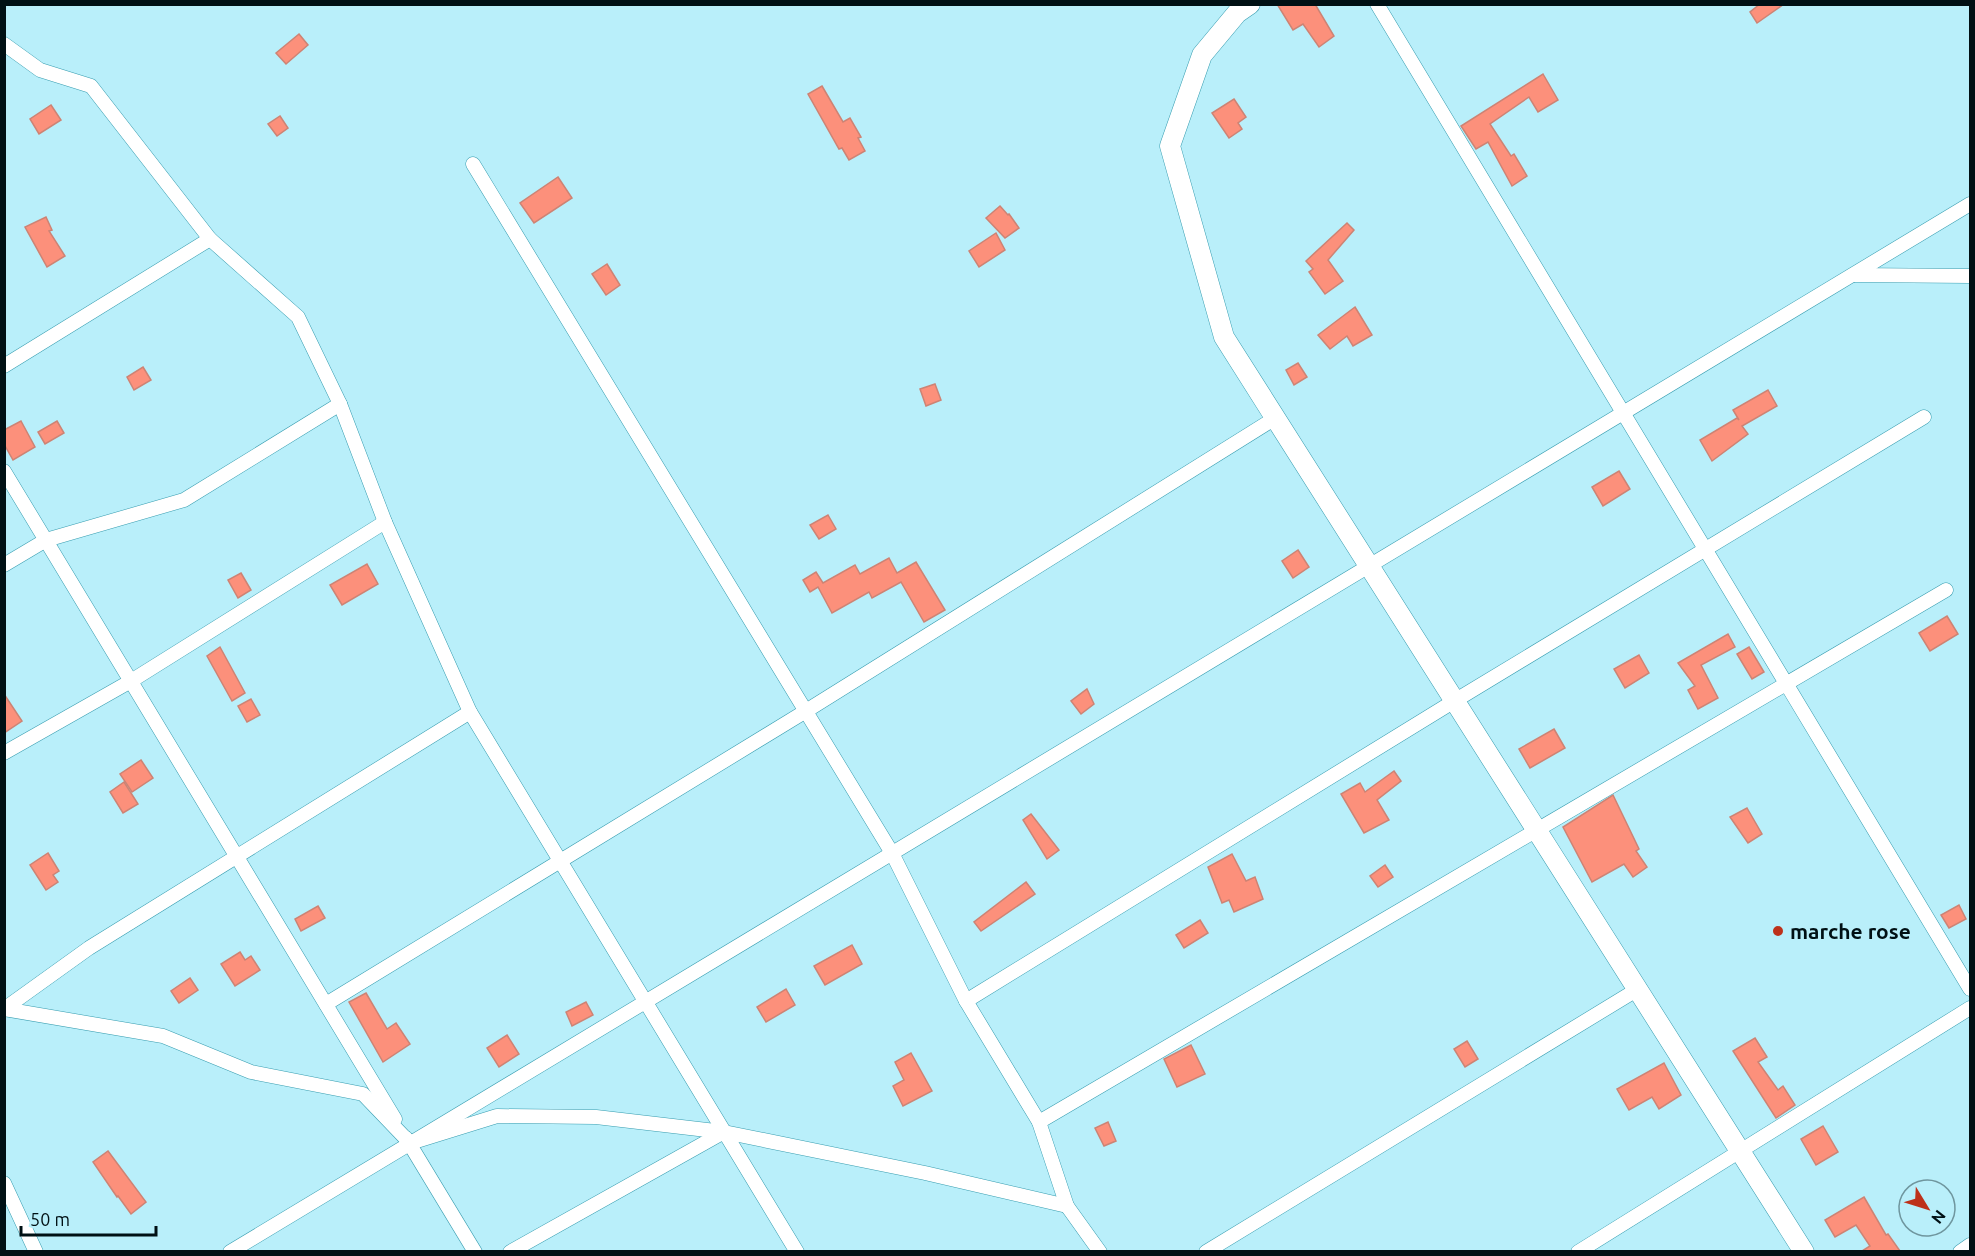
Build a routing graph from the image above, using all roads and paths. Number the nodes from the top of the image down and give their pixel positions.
1 (1250, 4) edge
2 (1377, 4) edge
3 (4, 44) edge
4 (473, 164) dead end
5 (1971, 204) edge
6 (210, 239) junction
7 (1853, 275) junction
8 (1971, 276) edge
9 (4, 366) edge
10 (340, 404) junction
11 (1623, 412) junction
12 (1277, 417) junction
13 (1923, 417) dead end
14 (4, 471) edge
15 (385, 522) junction
16 (46, 540) junction
17 (1705, 549) junction
18 (1370, 564) junction
19 (4, 565) edge
20 (1946, 590) dead end
21 (131, 681) junction
22 (1786, 684) junction
23 (1456, 700) junction
24 (806, 711) junction
25 (470, 712) junction
26 (4, 753) edge
27 (1537, 829) junction
28 (892, 852) junction
29 (237, 857) junction
30 (561, 861) junction
31 (1638, 989) junction
32 (1971, 989) edge
33 (645, 1001) junction
34 (966, 1001) junction
35 (326, 1004) junction
36 (1971, 1008) edge
37 (4, 1009) edge
38 (1039, 1122) junction
39 (724, 1132) junction
40 (410, 1143) junction
41 (1741, 1152) junction
42 (4, 1183) edge
43 (1067, 1206) junction
44 (1971, 1245) edge
45 (36, 1251) edge
46 (230, 1251) edge
47 (475, 1251) edge
48 (510, 1251) edge
49 (797, 1251) edge
50 (1100, 1251) edge
51 (1206, 1251) edge
52 (1578, 1251) edge
53 (1804, 1251) edge
54 (1960, 1251) edge

1 - 12 street
2 - 11 street
3 - 6 street
4 - 24 street
5 - 7 street
6 - 9 street
6 - 10 street
7 - 8 street
7 - 11 street
10 - 15 street
10 - 16 street
11 - 17 street
11 - 18 street
12 - 18 street
12 - 24 street
13 - 17 street
14 - 16 street
15 - 21 street
15 - 25 street
16 - 19 street
16 - 21 street
17 - 22 street
17 - 23 street
18 - 23 street
18 - 28 street
20 - 22 street
21 - 26 street
21 - 29 street
22 - 27 street
22 - 32 street
23 - 27 street
23 - 34 street
24 - 28 street
24 - 30 street
25 - 29 street
25 - 30 street
27 - 31 street
27 - 38 street
28 - 33 street
28 - 34 street
29 - 35 street
29 - 37 street
30 - 33 street
30 - 35 street
31 - 41 street
31 - 51 street
33 - 39 street
33 - 40 street
34 - 38 street
35 - 40 street
36 - 41 street
37 - 40 street
38 - 43 street
39 - 40 street
39 - 43 street
39 - 48 street
39 - 49 street
40 - 46 street
40 - 47 street
41 - 52 street
41 - 53 street
42 - 45 street
43 - 50 street
44 - 54 street

